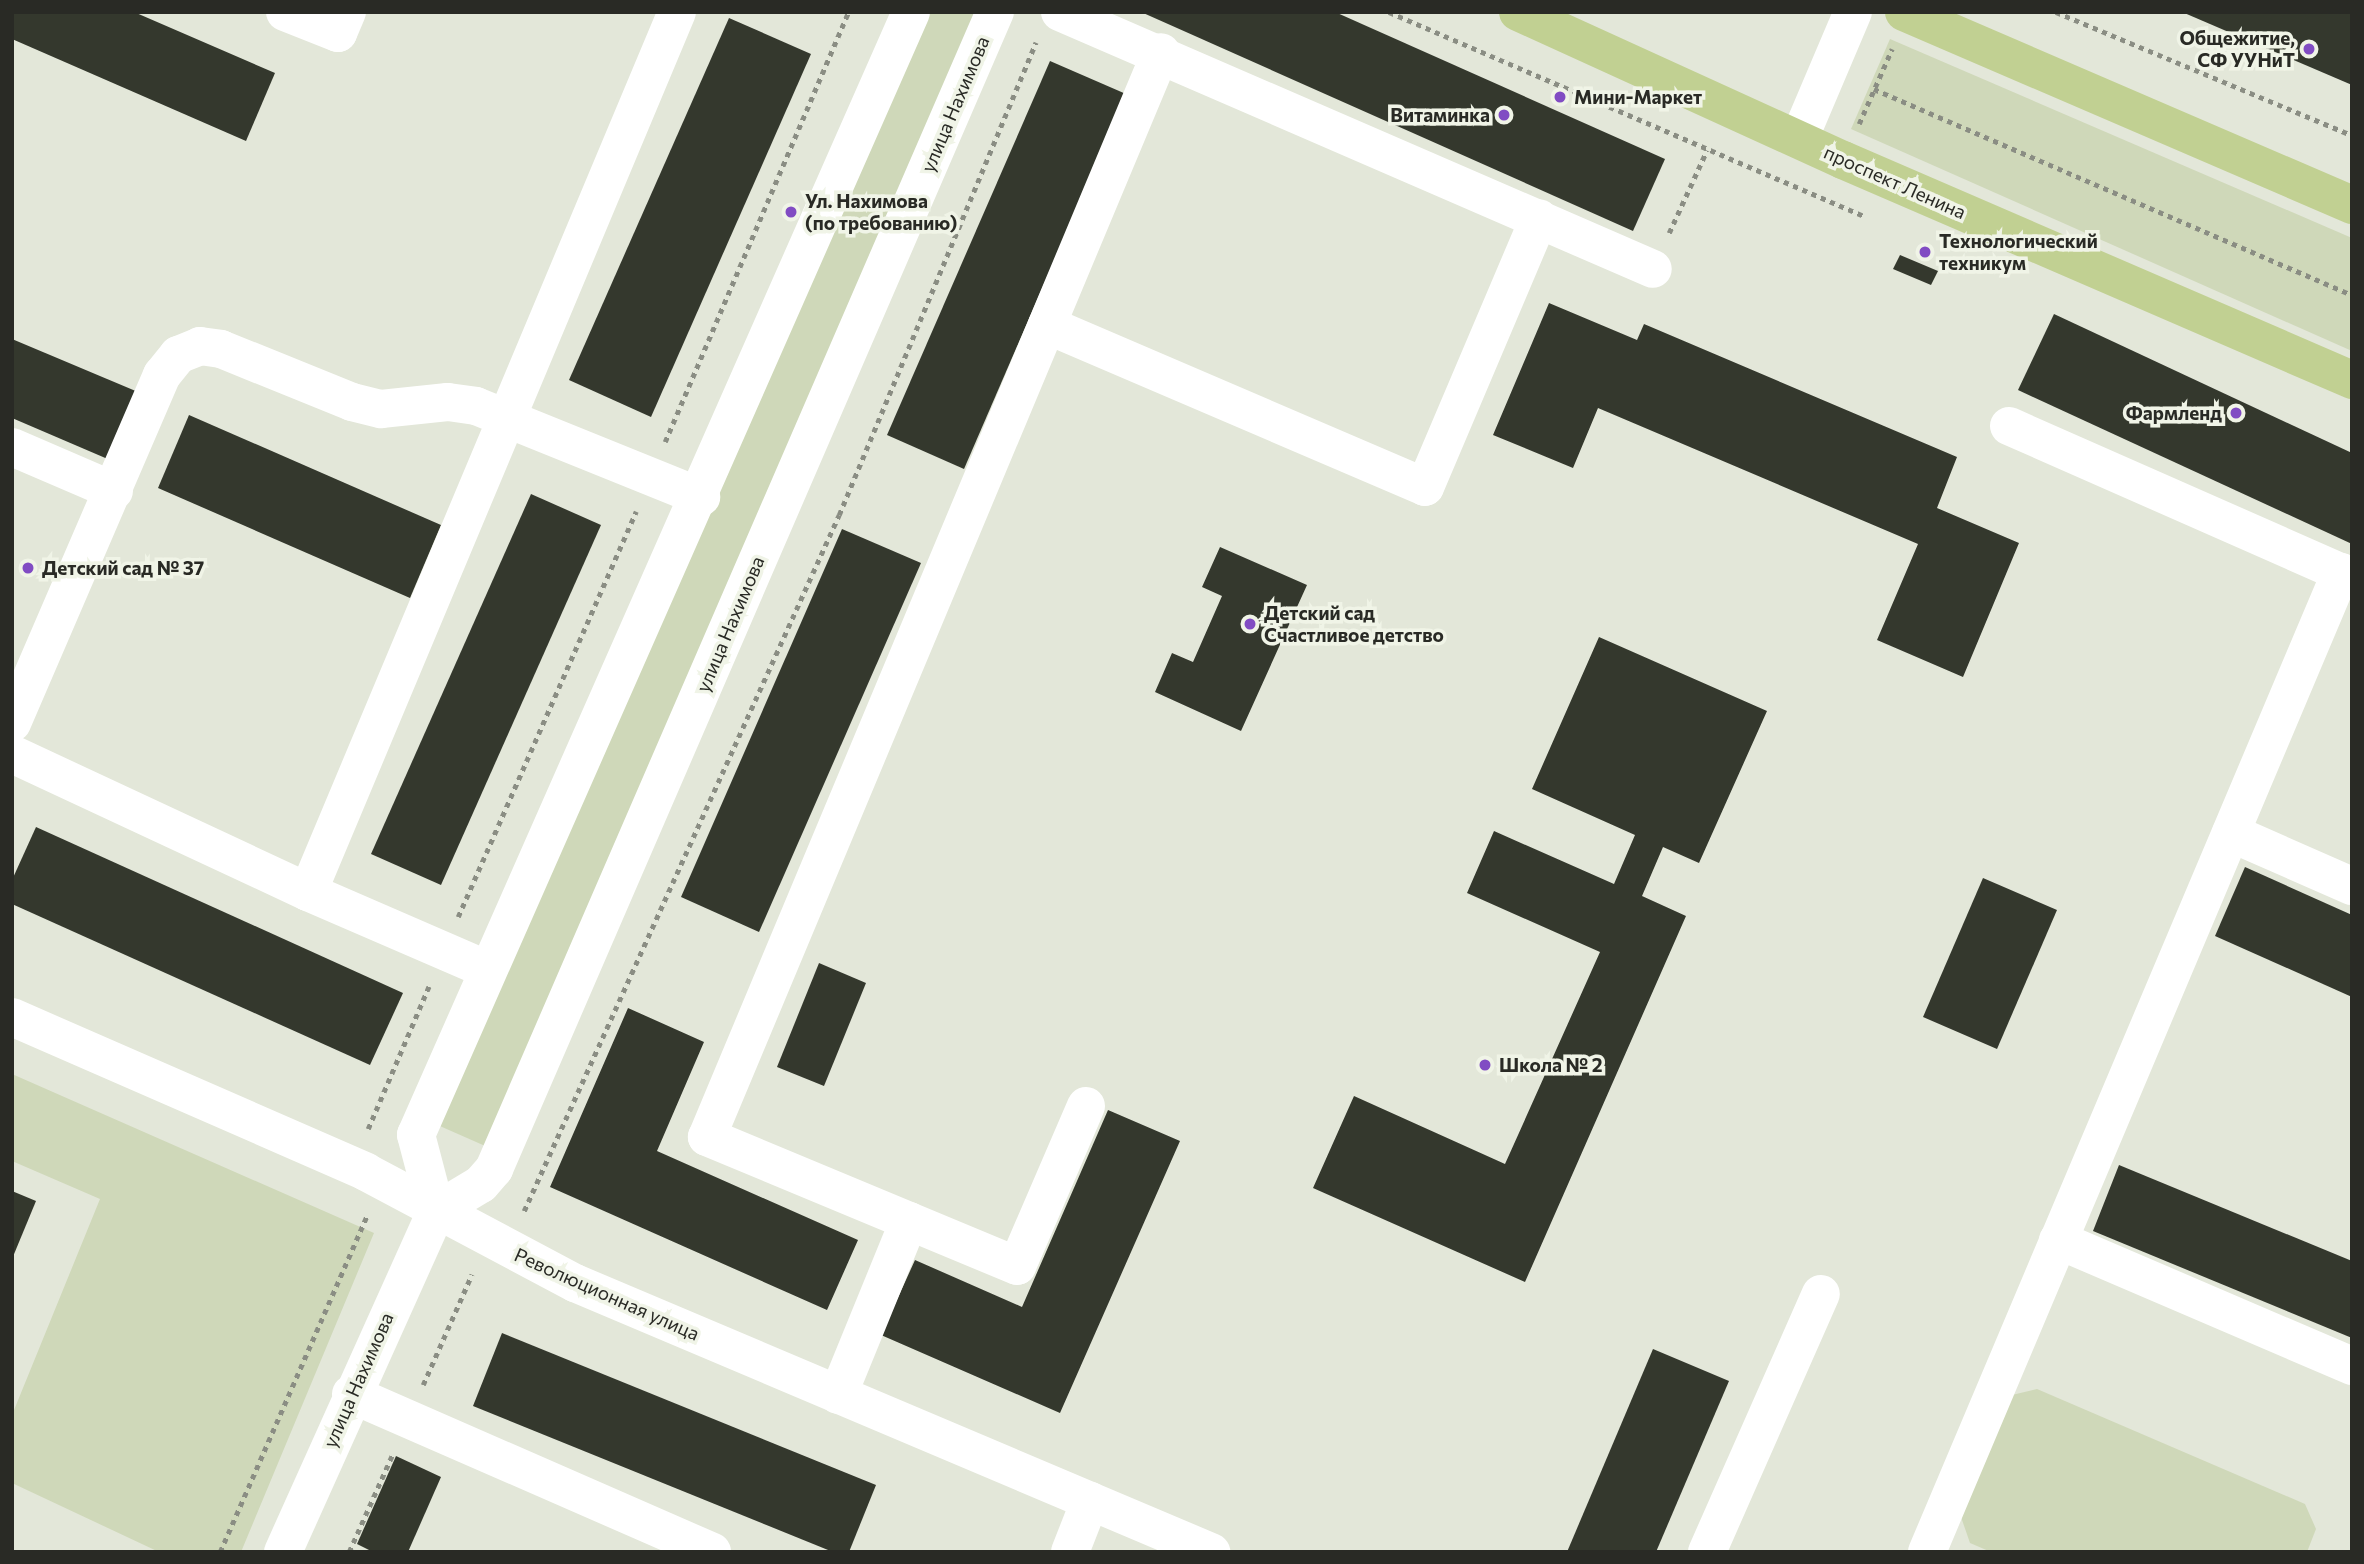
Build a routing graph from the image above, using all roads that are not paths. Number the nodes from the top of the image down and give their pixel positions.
1 (285, 12) edge
2 (347, 12) edge
3 (677, 12) edge
4 (911, 12) edge
5 (995, 12) edge
6 (1518, 12) edge
7 (1853, 12) edge
8 (1049, 25) edge
9 (1899, 28) edge
10 (1161, 52) junction
11 (1799, 139) junction
12 (2352, 205) edge
13 (1539, 218) junction
14 (1653, 269) road end
15 (1047, 325) junction
16 (2352, 380) edge
17 (506, 417) junction
18 (2009, 426) dead end
19 (12, 447) edge
20 (114, 491) junction
21 (701, 496) junction
22 (2346, 574) edge
23 (12, 723) edge
24 (12, 754) edge
25 (2231, 833) junction
26 (2352, 886) edge
27 (308, 892) junction
28 (488, 970) junction
29 (12, 1017) edge
30 (1086, 1107) dead end
31 (416, 1135) junction
32 (369, 1189) junction
33 (436, 1210) junction
34 (909, 1221) junction
35 (2058, 1240) junction
36 (1821, 1294) dead end
37 (2352, 1366) edge
38 (351, 1394) junction
39 (838, 1395) junction
40 (1090, 1501) junction
41 (284, 1552) edge
42 (712, 1552) edge
43 (1070, 1552) edge
44 (1211, 1552) edge
45 (1707, 1552) edge
46 (1927, 1552) edge

1 - 2 street
3 - 17 street
4 - 21 street
5 - 33 street, улица Нахимова
6 - 11 main road, проспект Ленина
7 - 11 street
8 - 10 street
9 - 12 main road
10 - 13 street
10 - 15 street
11 - 16 main road, проспект Ленина
13 - 14 street
13 - 15 street
15 - 34 street
17 - 20 street
17 - 21 street
17 - 27 street
18 - 22 street
19 - 20 street
20 - 23 street
21 - 28 street
22 - 25 street
24 - 27 street
25 - 26 street
25 - 35 street
27 - 28 street
28 - 31 street
29 - 32 street, Революционная улица
30 - 34 street
31 - 32 street
31 - 33 street
32 - 33 street, Революционная улица
33 - 38 street, улица Нахимова
33 - 39 street, Революционная улица
34 - 39 street
35 - 37 street
35 - 46 street
36 - 45 street
38 - 41 street, улица Нахимова
38 - 42 street
39 - 40 street, Революционная улица
40 - 43 street
40 - 44 street, Революционная улица

